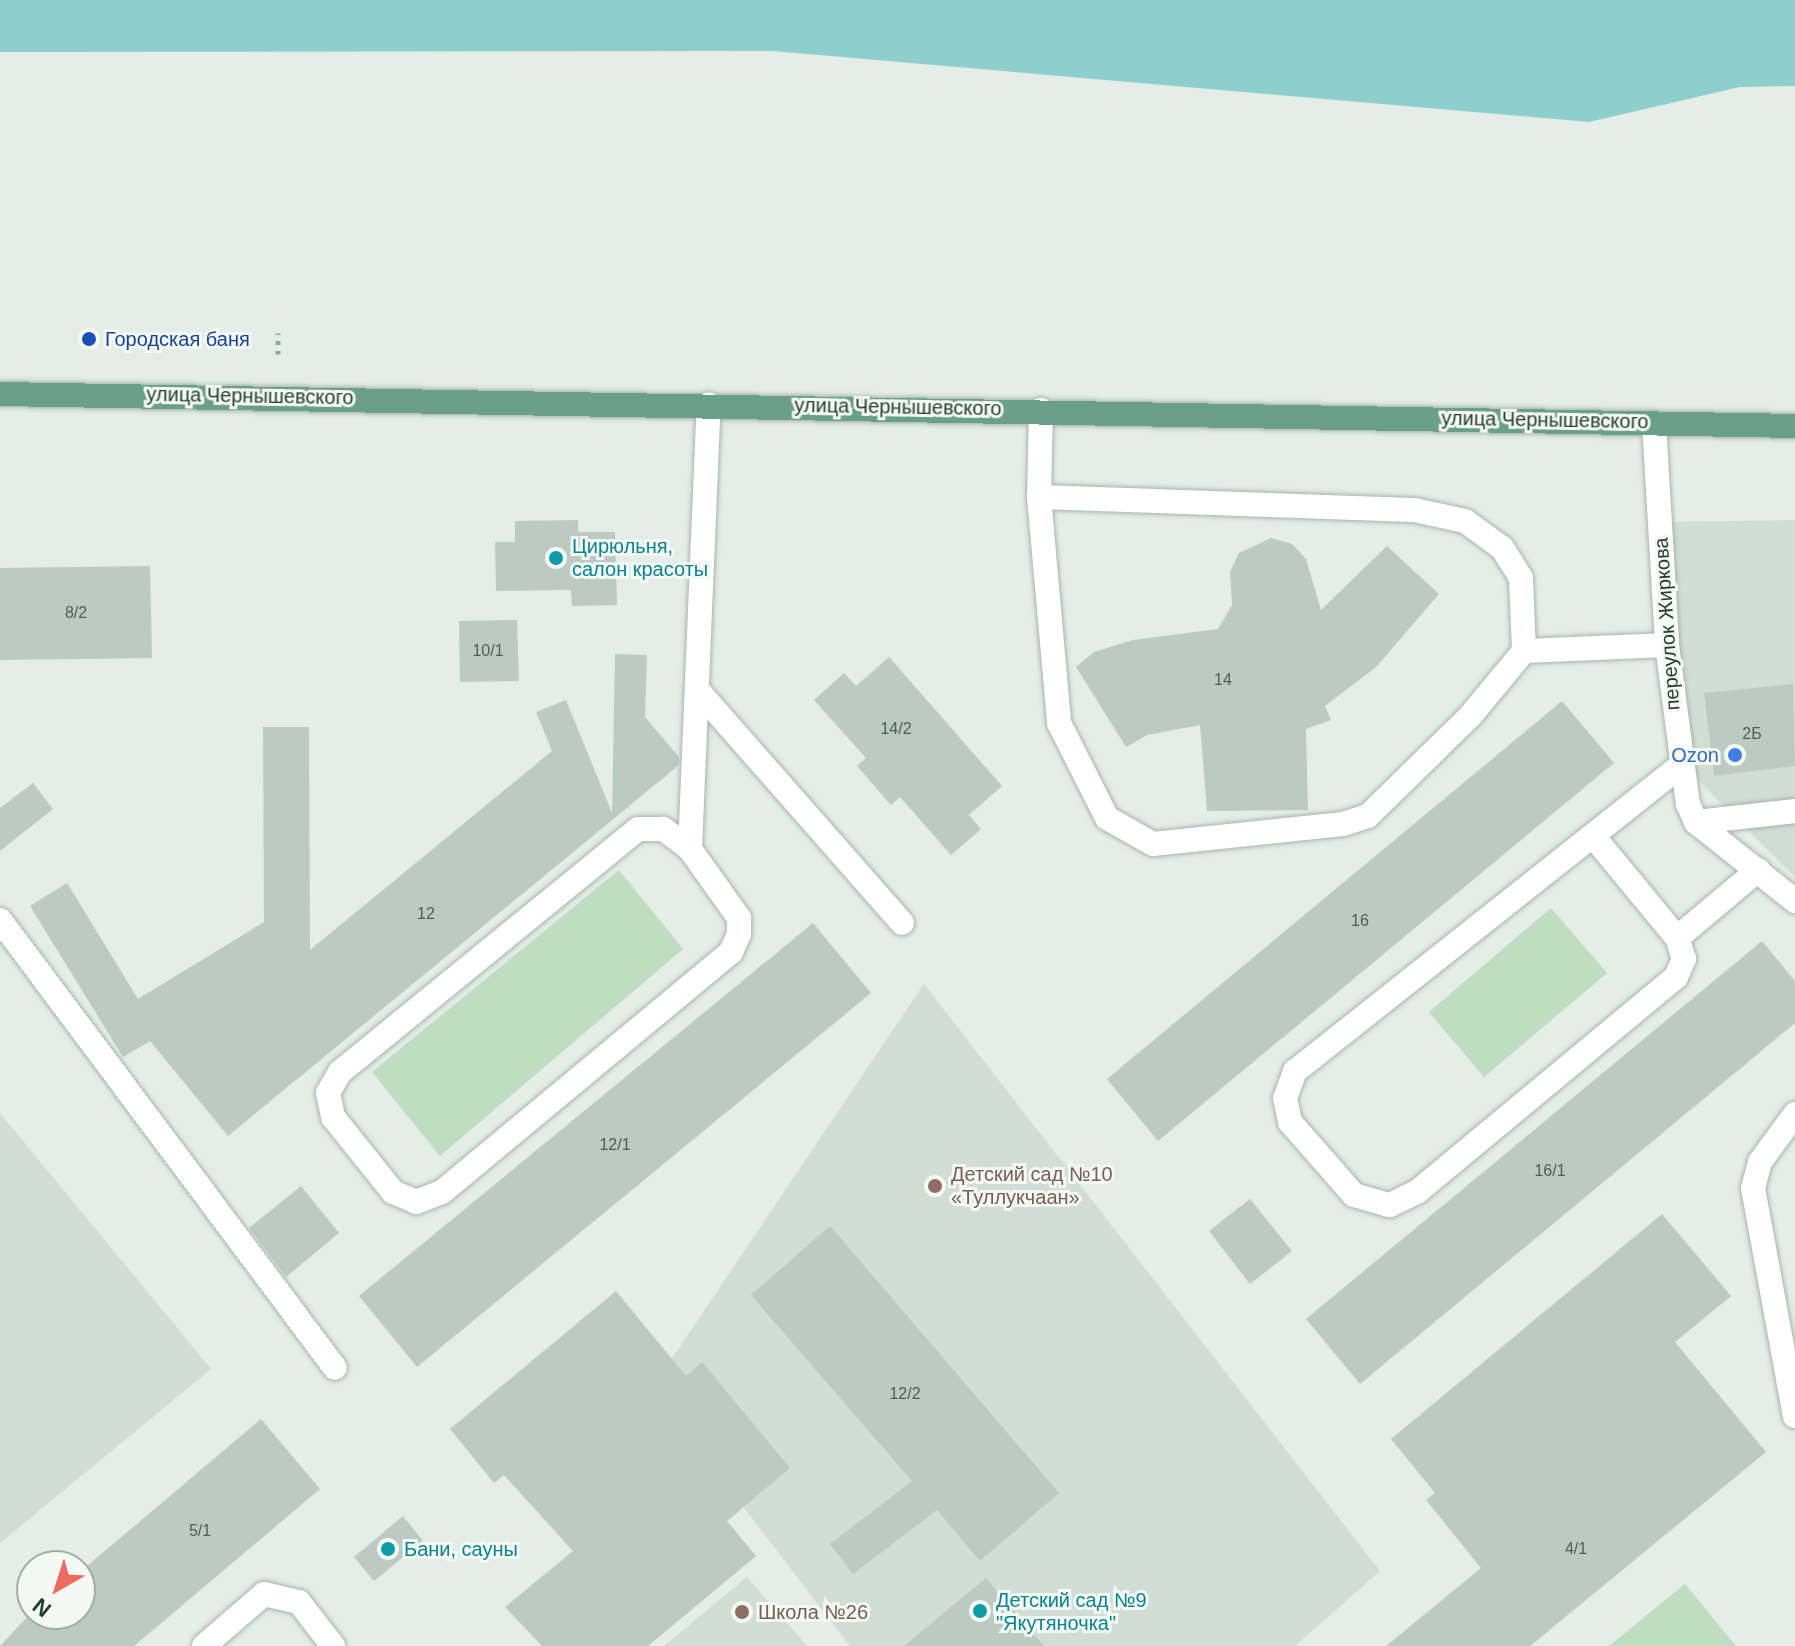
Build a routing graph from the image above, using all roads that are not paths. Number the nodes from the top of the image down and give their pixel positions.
1 (0, 394) edge
2 (709, 404) junction
3 (1041, 410) junction
4 (1654, 423) junction
5 (1795, 426) edge
6 (1039, 497) junction
7 (1667, 645) junction
8 (1524, 651) junction
9 (700, 693) junction
10 (1679, 767) junction
11 (1795, 811) edge
12 (1696, 822) junction
13 (1593, 836) junction
14 (690, 849) junction
15 (1758, 870) junction
16 (1795, 901) edge
17 (0, 920) edge
18 (902, 923) dead end
19 (1677, 938) junction
20 (1795, 1114) edge
21 (335, 1368) dead end
22 (1795, 1416) edge
23 (204, 1646) edge
24 (333, 1646) edge

1 - 2 main road, улица Чернышевского
2 - 3 main road, улица Чернышевского
2 - 9 street
3 - 4 main road, улица Чернышевского
3 - 6 street
4 - 5 main road, улица Чернышевского
4 - 7 street, переулок Жиркова
6 - 8 street
6 - 8 street
7 - 8 street
7 - 10 street, переулок Жиркова
9 - 14 street
9 - 18 street
10 - 12 street, переулок Жиркова
10 - 13 street
11 - 12 street
12 - 15 street
13 - 19 street
13 - 19 street
14 - 14 street
15 - 16 street
15 - 19 street
17 - 21 street
20 - 22 street
23 - 24 street

